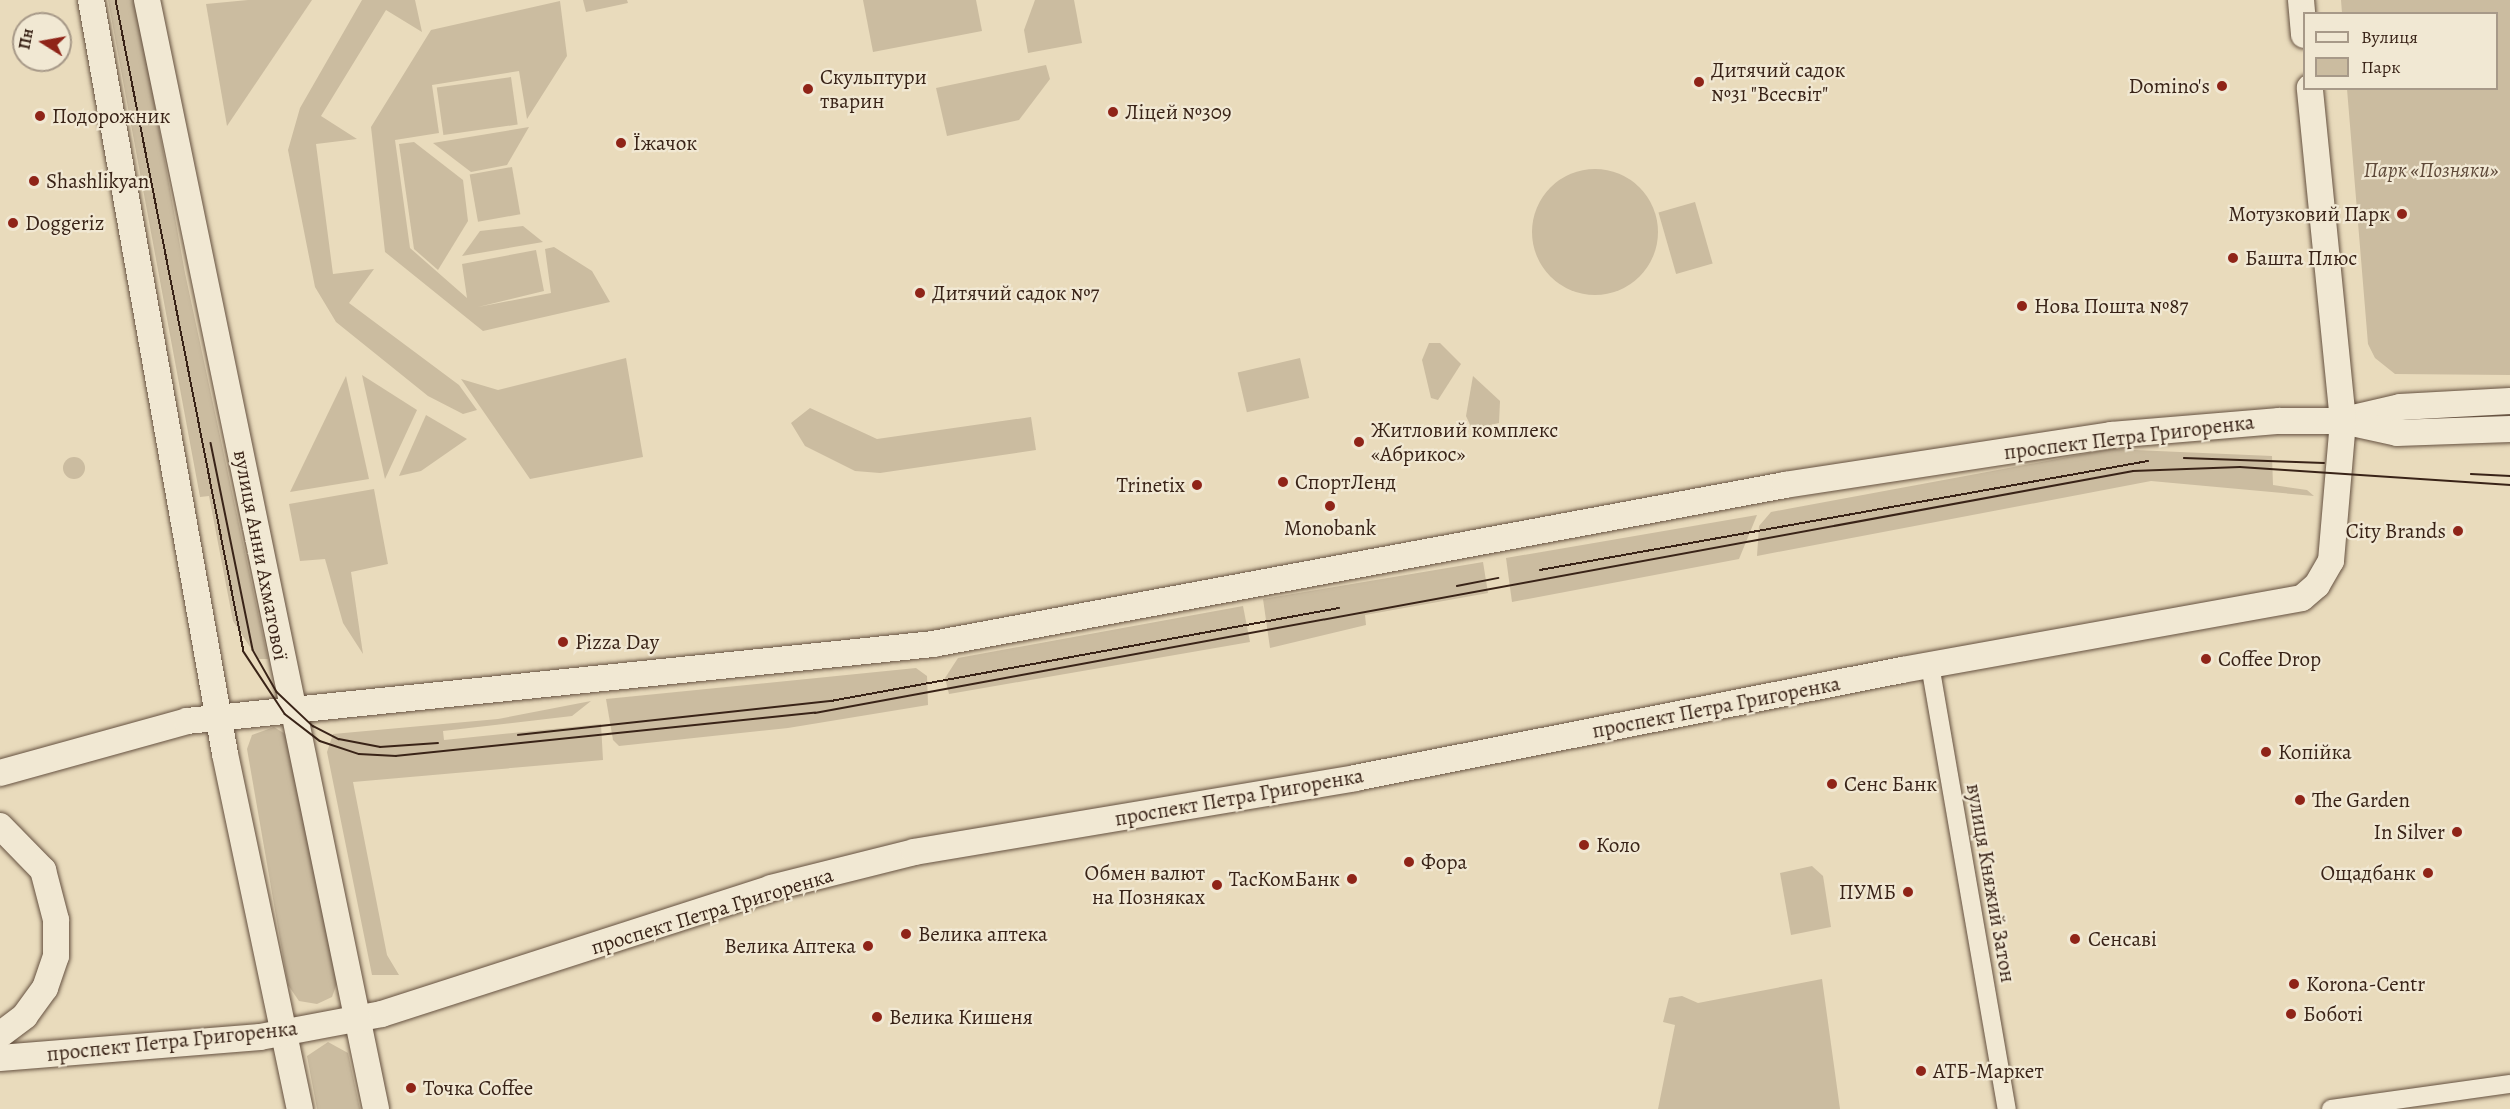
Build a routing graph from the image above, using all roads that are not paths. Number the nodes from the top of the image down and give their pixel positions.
1 (91, 0) edge
2 (147, 0) edge
3 (2301, 0) edge
4 (2303, 23) edge
5 (2310, 90) edge
6 (2510, 401) edge
7 (2343, 421) junction
8 (2510, 429) edge
9 (1930, 664) junction
10 (291, 708) junction
11 (222, 718) junction
12 (0, 774) edge
13 (0, 826) edge
14 (359, 1018) junction
15 (282, 1032) junction
16 (0, 1035) edge
17 (0, 1058) edge
18 (2507, 1086) edge
19 (300, 1109) edge
20 (376, 1109) edge
21 (2007, 1109) edge
22 (2331, 1109) edge

1 - 11 main road
2 - 10 main road, вулиця Анни Ахматової
3 - 4 main road
5 - 7 main road
6 - 7 main road, проспект Петра Григоренка
7 - 8 main road, проспект Петра Григоренка
7 - 9 main road, проспект Петра Григоренка
7 - 10 main road, проспект Петра Григоренка
9 - 14 main road, проспект Петра Григоренка
9 - 21 street, вулиця Княжий Затон
10 - 11 main road, проспект Петра Григоренка
10 - 14 main road, вулиця Анни Ахматової
11 - 12 main road, проспект Петра Григоренка
11 - 15 main road
13 - 16 main road
14 - 15 main road, проспект Петра Григоренка
14 - 20 main road, вулиця Анни Ахматової
15 - 17 main road, проспект Петра Григоренка
15 - 19 main road
18 - 22 street

